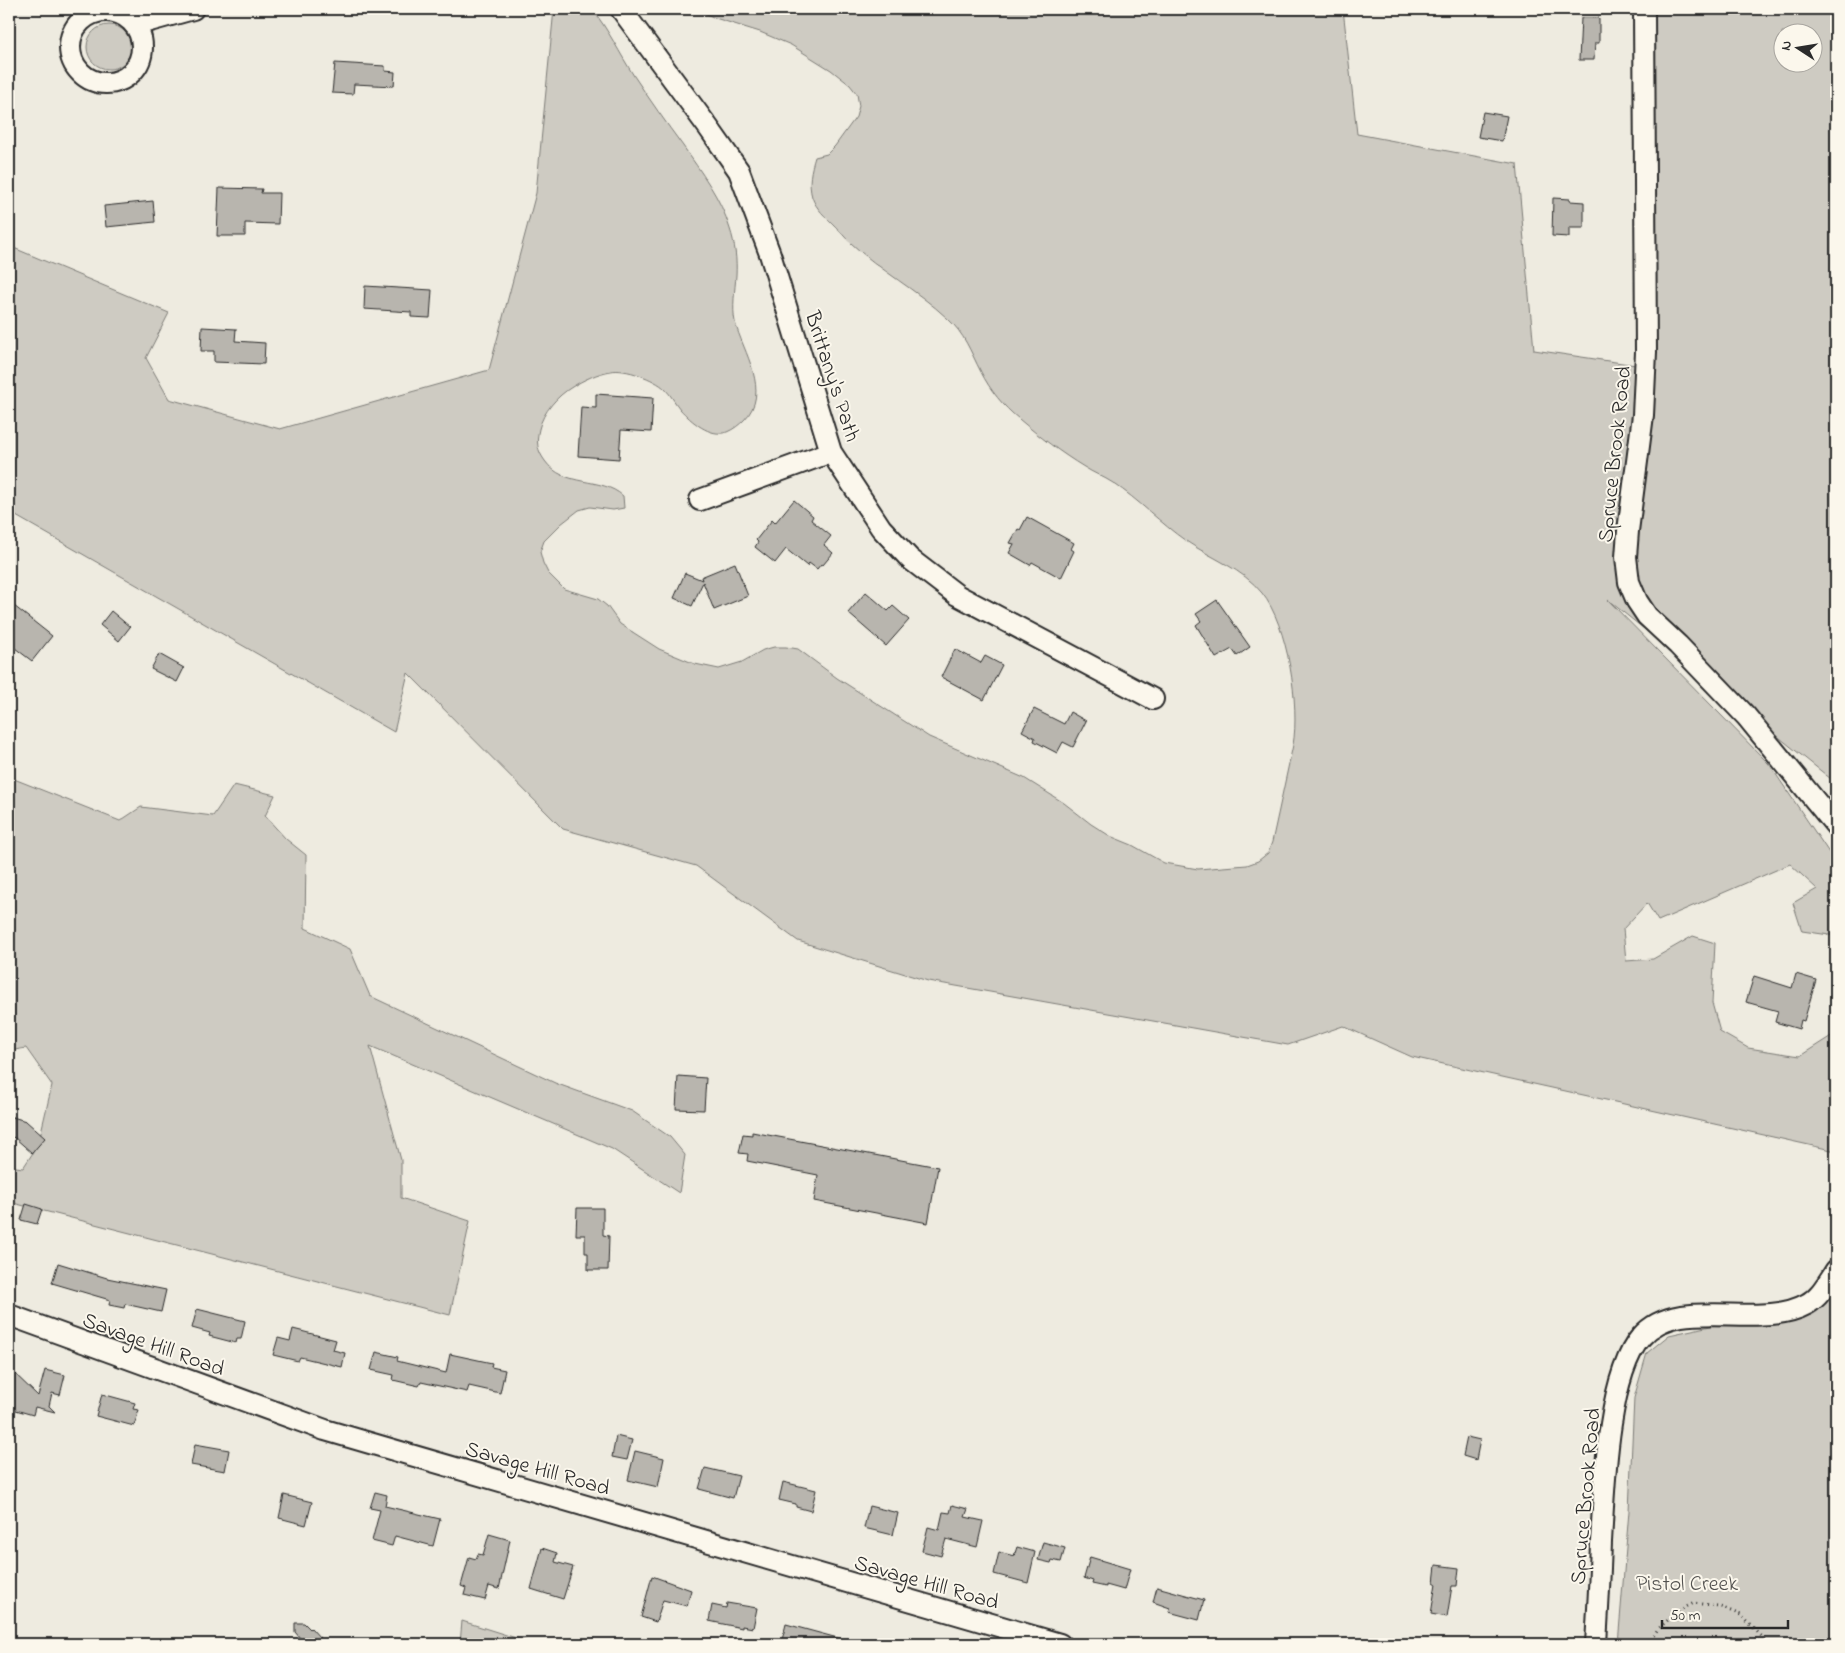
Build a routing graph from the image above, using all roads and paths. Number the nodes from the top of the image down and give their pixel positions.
1 (193, 9) edge
2 (621, 9) edge
3 (1644, 9) edge
4 (135, 25) dead end
5 (831, 452) junction
6 (700, 500) dead end
7 (1153, 699) dead end
8 (1836, 826) edge
9 (1836, 1270) edge
10 (9, 1315) edge
11 (1060, 1644) edge
12 (1596, 1644) edge
13 (1648, 1644) edge
14 (1769, 1644) edge

1 - 4 street
2 - 5 street, Brittany's Path
3 - 8 street, Spruce Brook Road
5 - 6 street
5 - 7 street, Brittany's Path
9 - 12 street, Spruce Brook Road
10 - 11 street, Savage Hill Road
13 - 14 path

